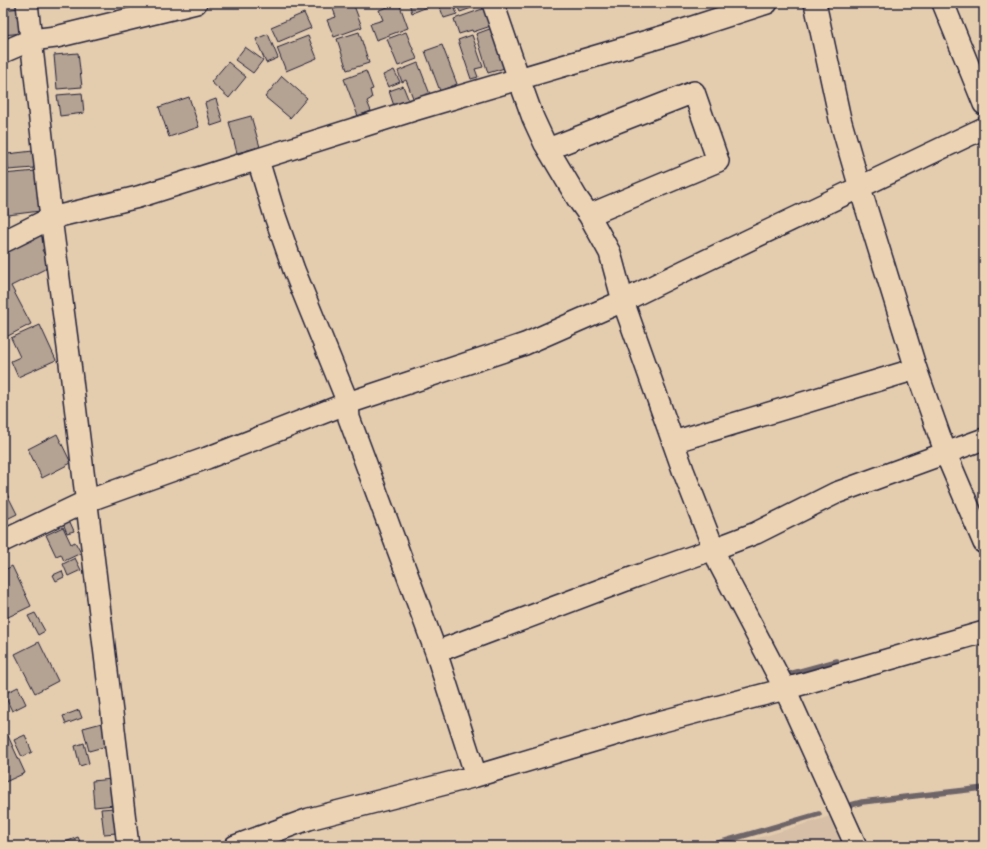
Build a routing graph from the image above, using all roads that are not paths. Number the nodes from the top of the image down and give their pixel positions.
1 (27, 3) edge
2 (196, 3) edge
3 (493, 3) edge
4 (767, 3) edge
5 (815, 3) edge
6 (943, 3) edge
7 (31, 40) junction
8 (3, 52) edge
9 (519, 79) junction
10 (984, 104) edge
11 (984, 128) edge
12 (548, 149) junction
13 (258, 160) junction
14 (860, 188) junction
15 (589, 215) junction
16 (51, 218) junction
17 (3, 242) edge
18 (623, 301) junction
19 (916, 369) junction
20 (348, 403) junction
21 (984, 439) edge
22 (673, 442) junction
23 (946, 454) junction
24 (87, 501) junction
25 (3, 541) edge
26 (984, 543) edge
27 (714, 549) junction
28 (984, 632) edge
29 (436, 652) junction
30 (785, 689) junction
31 (476, 776) junction
32 (128, 846) edge
33 (235, 846) edge
34 (856, 846) edge

1 - 7 street
2 - 7 street
3 - 9 street
4 - 9 street
5 - 14 street
6 - 10 street
7 - 8 street
7 - 16 street
9 - 12 street
9 - 13 street
11 - 14 street
12 - 15 street
12 - 15 street
13 - 16 street
13 - 20 street
14 - 18 street
14 - 19 street
15 - 18 street
16 - 17 street
16 - 24 street
18 - 20 street
18 - 22 street
19 - 22 street
19 - 23 street
20 - 24 street
20 - 29 street
21 - 23 street
22 - 27 street
23 - 26 street
23 - 27 street
24 - 25 street
24 - 32 street
27 - 29 street
27 - 30 street
28 - 30 street
29 - 31 street
30 - 31 street
30 - 34 street
31 - 33 street

